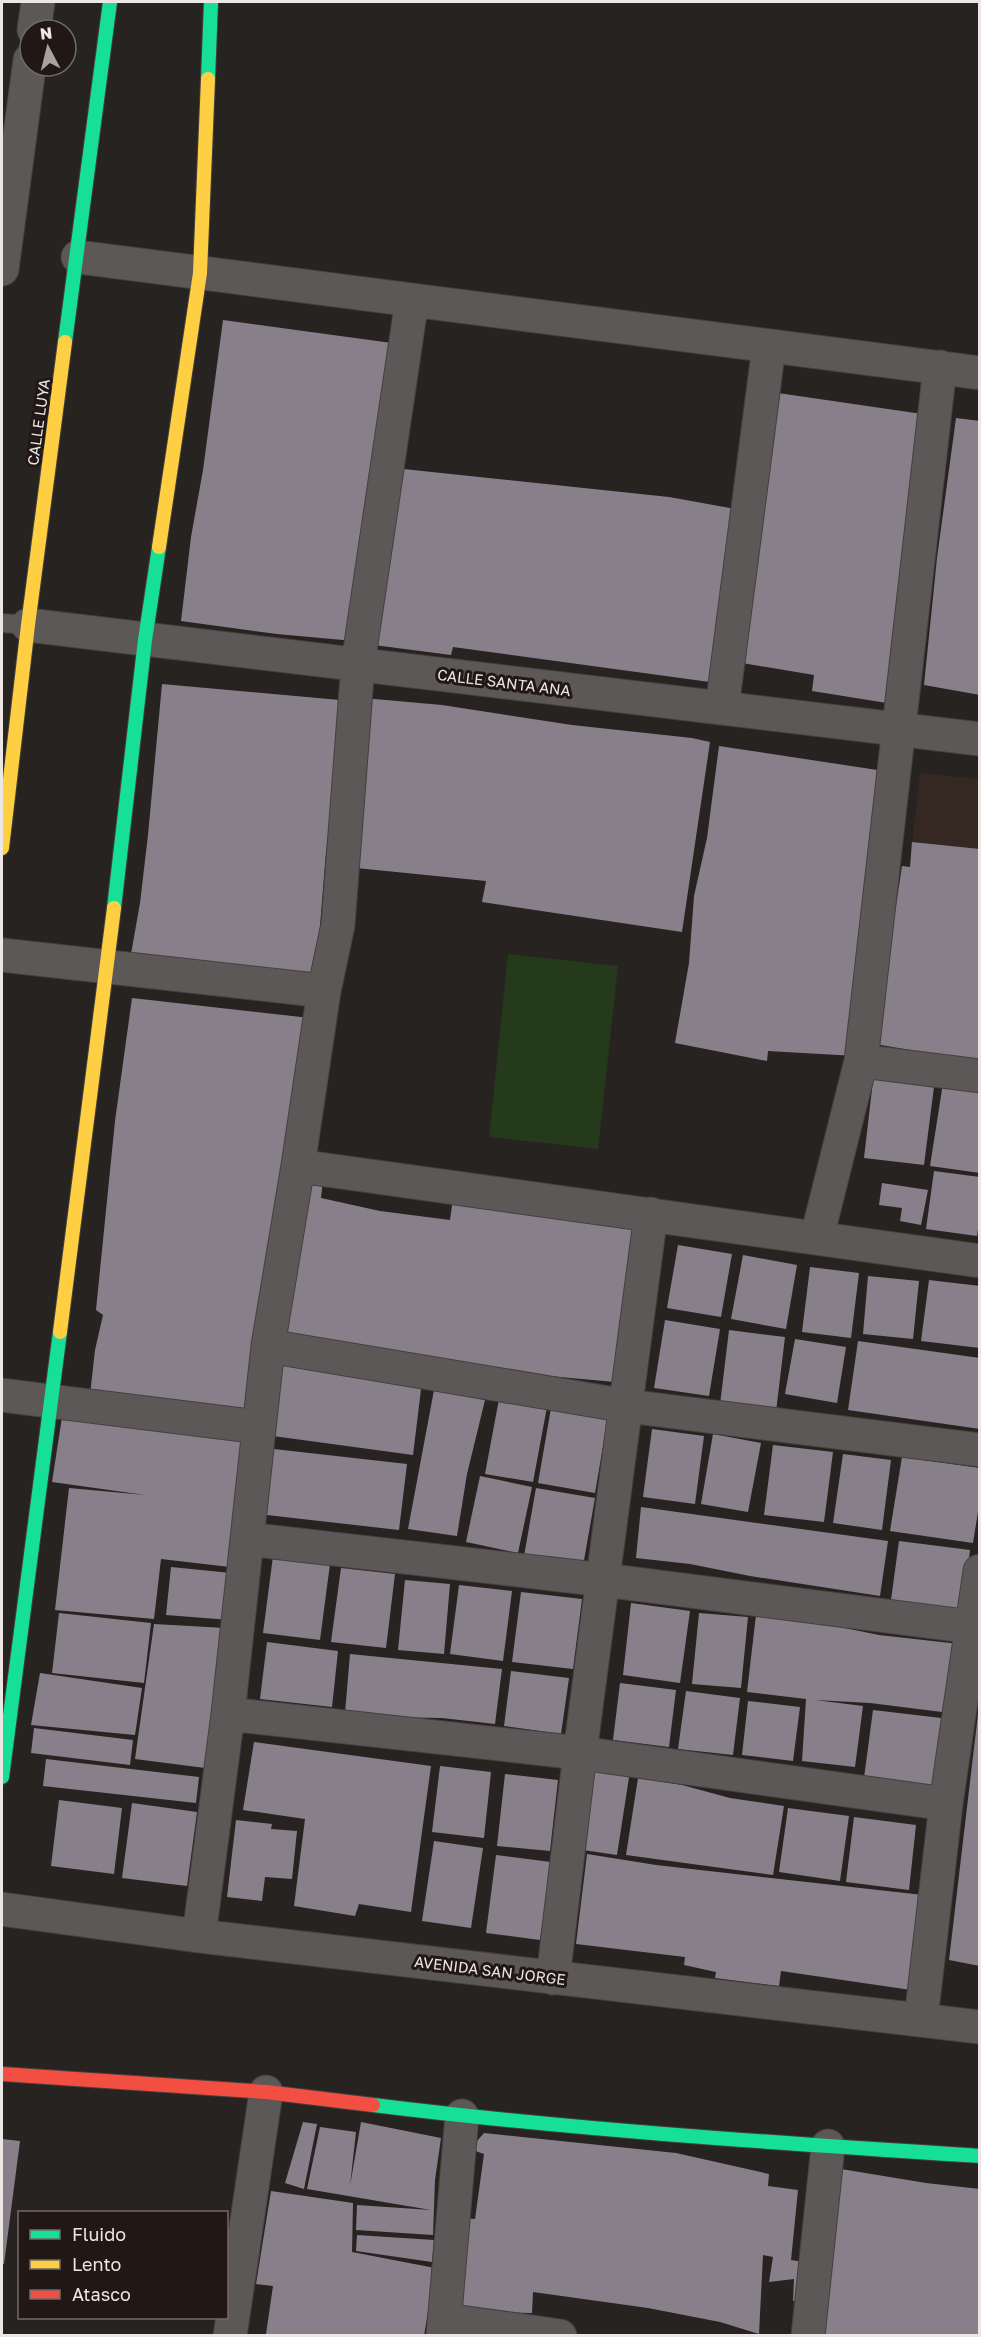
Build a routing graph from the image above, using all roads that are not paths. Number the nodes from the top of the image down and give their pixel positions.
1 (38, 2) edge
2 (110, 2) edge
3 (212, 2) edge
4 (36, 18) edge
5 (28, 78) edge
6 (78, 257) junction
7 (2, 269) edge
8 (200, 273) junction
9 (412, 300) junction
10 (769, 346) junction
11 (940, 368) junction
12 (980, 373) edge
13 (15, 624) edge
14 (145, 640) junction
15 (358, 664) junction
16 (722, 708) junction
17 (898, 729) junction
18 (980, 739) edge
19 (2, 848) edge
20 (2, 955) edge
21 (107, 967) junction
22 (324, 991) junction
23 (861, 1061) junction
24 (980, 1076) edge
25 (298, 1166) junction
26 (651, 1214) junction
27 (818, 1238) junction
28 (980, 1261) edge
29 (268, 1346) junction
30 (2, 1395) edge
31 (49, 1401) junction
32 (627, 1406) junction
33 (259, 1427) junction
34 (980, 1450) edge
35 (247, 1539) junction
36 (980, 1571) edge
37 (604, 1580) junction
38 (975, 1628) edge
39 (228, 1714) junction
40 (580, 1753) junction
41 (2, 1777) edge
42 (946, 1804) junction
43 (2, 1910) edge
44 (199, 1936) junction
45 (553, 1978) junction
46 (921, 2019) junction
47 (980, 2027) edge
48 (2, 2074) edge
49 (266, 2092) junction
50 (462, 2116) junction
51 (828, 2146) junction
52 (980, 2156) edge
53 (444, 2328) edge
54 (230, 2336) edge
55 (560, 2336) edge
56 (808, 2336) edge

1 - 4 street
2 - 6 street, CALLE LUYA
3 - 8 street
5 - 7 street
6 - 8 street
6 - 13 street, CALLE LUYA
8 - 9 street
8 - 14 street
9 - 10 street
9 - 15 street
10 - 11 street
10 - 16 street
11 - 12 street
11 - 17 street
13 - 14 street, CALLE SANTA ANA
13 - 19 street, CALLE LUYA
14 - 15 street, CALLE SANTA ANA
14 - 21 street
15 - 16 street, CALLE SANTA ANA
15 - 22 street
16 - 17 street, CALLE SANTA ANA
17 - 18 street, CALLE SANTA ANA
17 - 23 street
20 - 21 street
21 - 22 street
21 - 31 street
22 - 25 street
23 - 24 street
23 - 27 street
25 - 26 street
25 - 29 street
26 - 27 street
26 - 32 street
27 - 28 street
29 - 32 street
29 - 33 street
30 - 31 street
31 - 33 street
31 - 41 street
32 - 34 street
32 - 37 street
33 - 35 street
35 - 37 street
35 - 39 street
36 - 38 street
37 - 38 street
37 - 40 street
38 - 42 street
39 - 40 street
39 - 44 street
40 - 42 street
40 - 45 street
42 - 46 street
43 - 44 street, AVENIDA SAN JORGE
44 - 45 street, AVENIDA SAN JORGE
45 - 46 street, AVENIDA SAN JORGE
46 - 47 street, AVENIDA SAN JORGE
48 - 49 street
49 - 50 street
49 - 54 street
50 - 51 street
50 - 53 street
51 - 52 street
51 - 56 street
53 - 55 street

